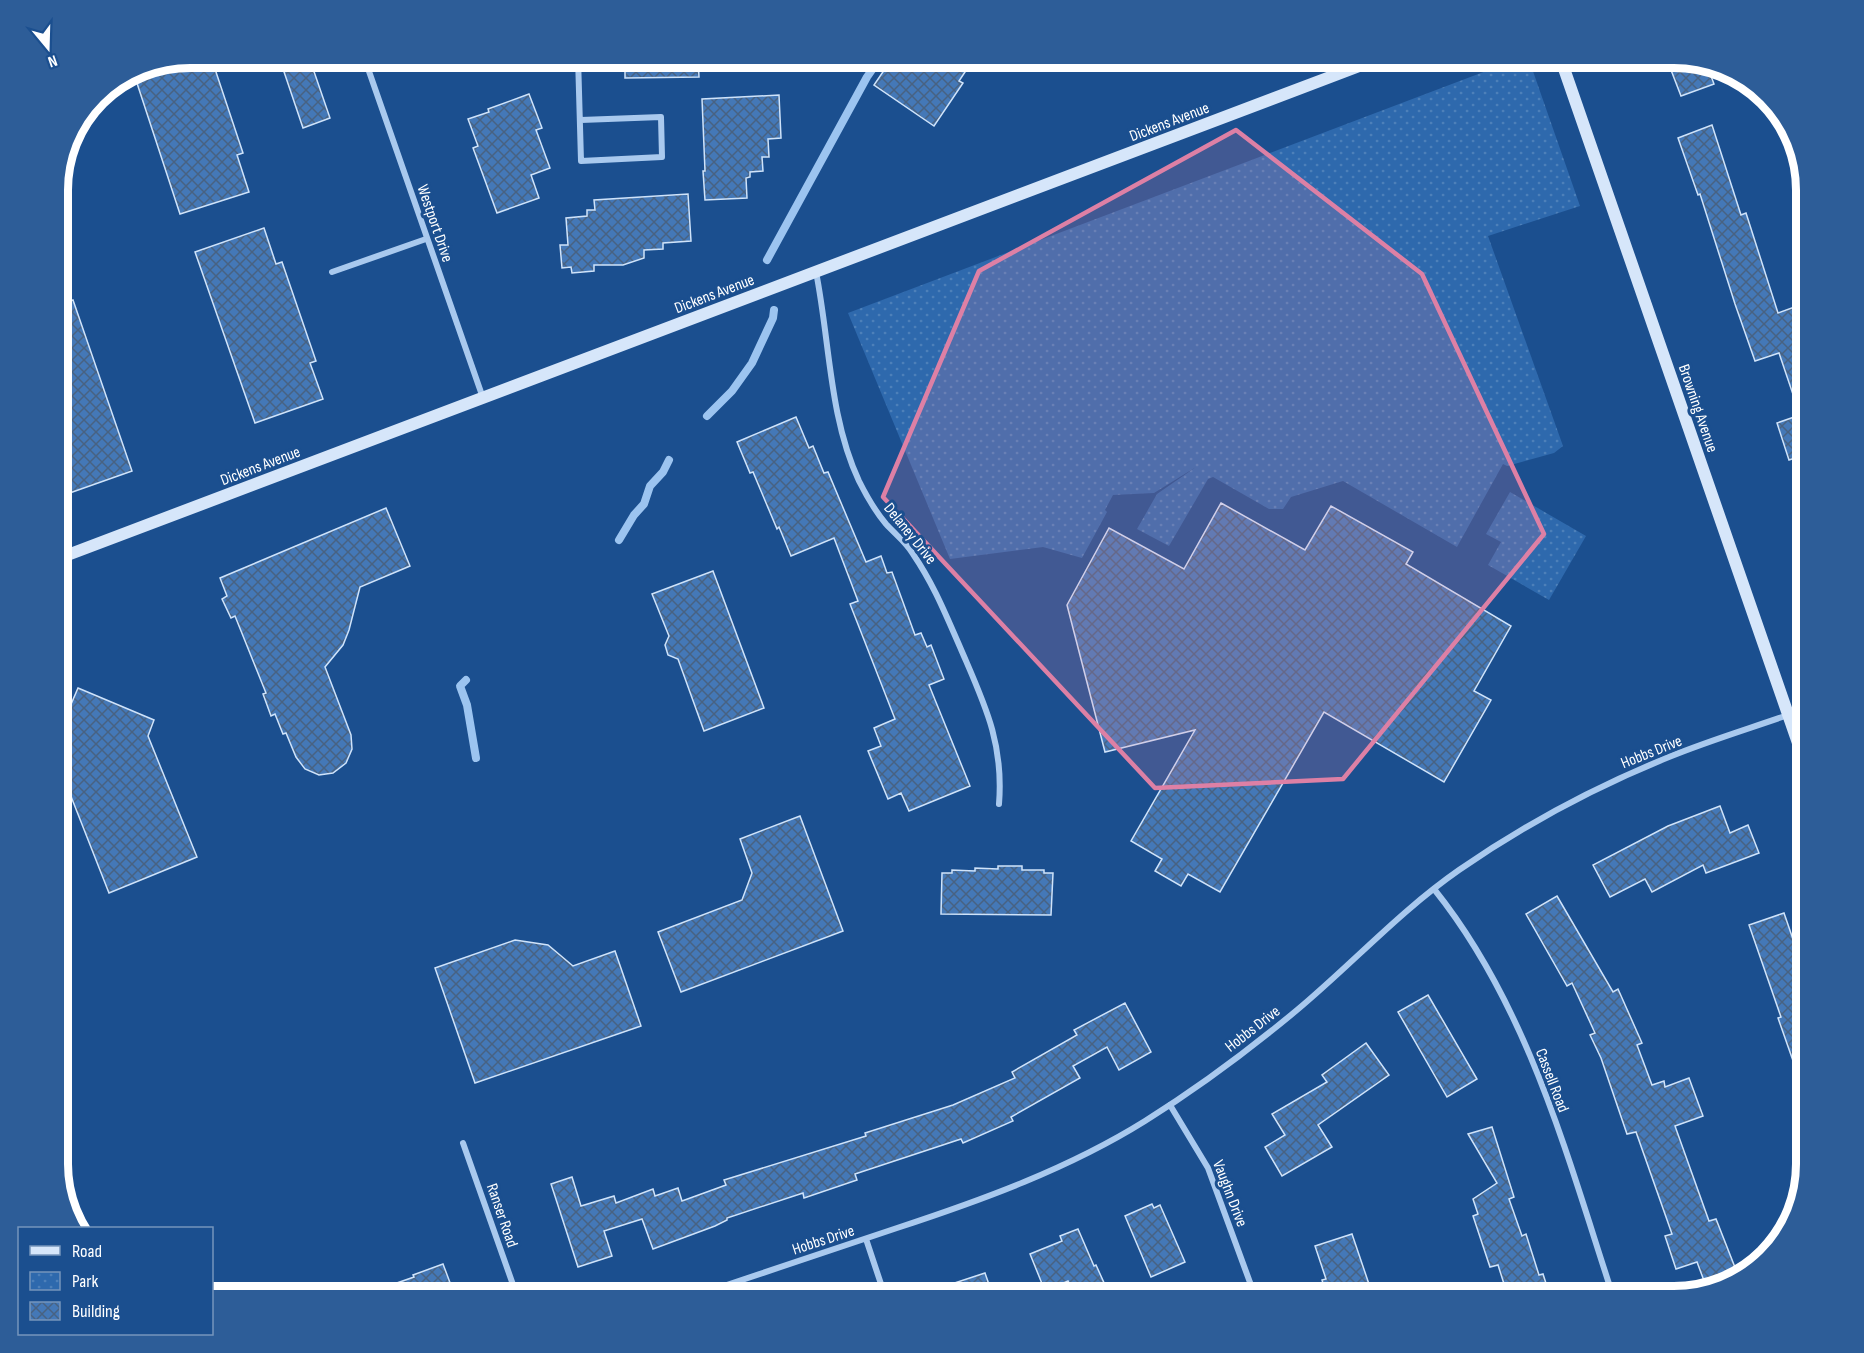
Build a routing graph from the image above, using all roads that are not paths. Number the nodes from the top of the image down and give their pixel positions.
1 (368, 68) edge
2 (579, 68) edge
3 (1354, 68) edge
4 (1564, 68) edge
5 (581, 120) junction
6 (426, 239) junction
7 (332, 272) dead end
8 (816, 272) junction
9 (483, 398) junction
10 (68, 555) edge
11 (1788, 715) junction
12 (1796, 738) edge
13 (999, 804) dead end
14 (1434, 889) junction
15 (1170, 1106) junction
16 (464, 1143) dead end
17 (866, 1239) junction
18 (514, 1286) edge
19 (724, 1286) edge
20 (882, 1286) edge
21 (1251, 1286) edge
22 (1610, 1286) edge

1 - 6 street, Westport Drive
2 - 5 street
3 - 8 street, Dickens Avenue
4 - 11 street, Browning Avenue
5 - 5 street
6 - 7 street
6 - 9 street, Westport Drive
8 - 9 street, Dickens Avenue
8 - 13 street, Delaney Drive
9 - 10 street, Dickens Avenue
11 - 12 street, Browning Avenue
11 - 14 street, Hobbs Drive
14 - 15 street, Hobbs Drive
14 - 22 street, Cassell Road
15 - 17 street, Hobbs Drive
15 - 21 street, Vaughn Drive
16 - 18 street, Ranser Road
17 - 19 street, Hobbs Drive
17 - 20 street

